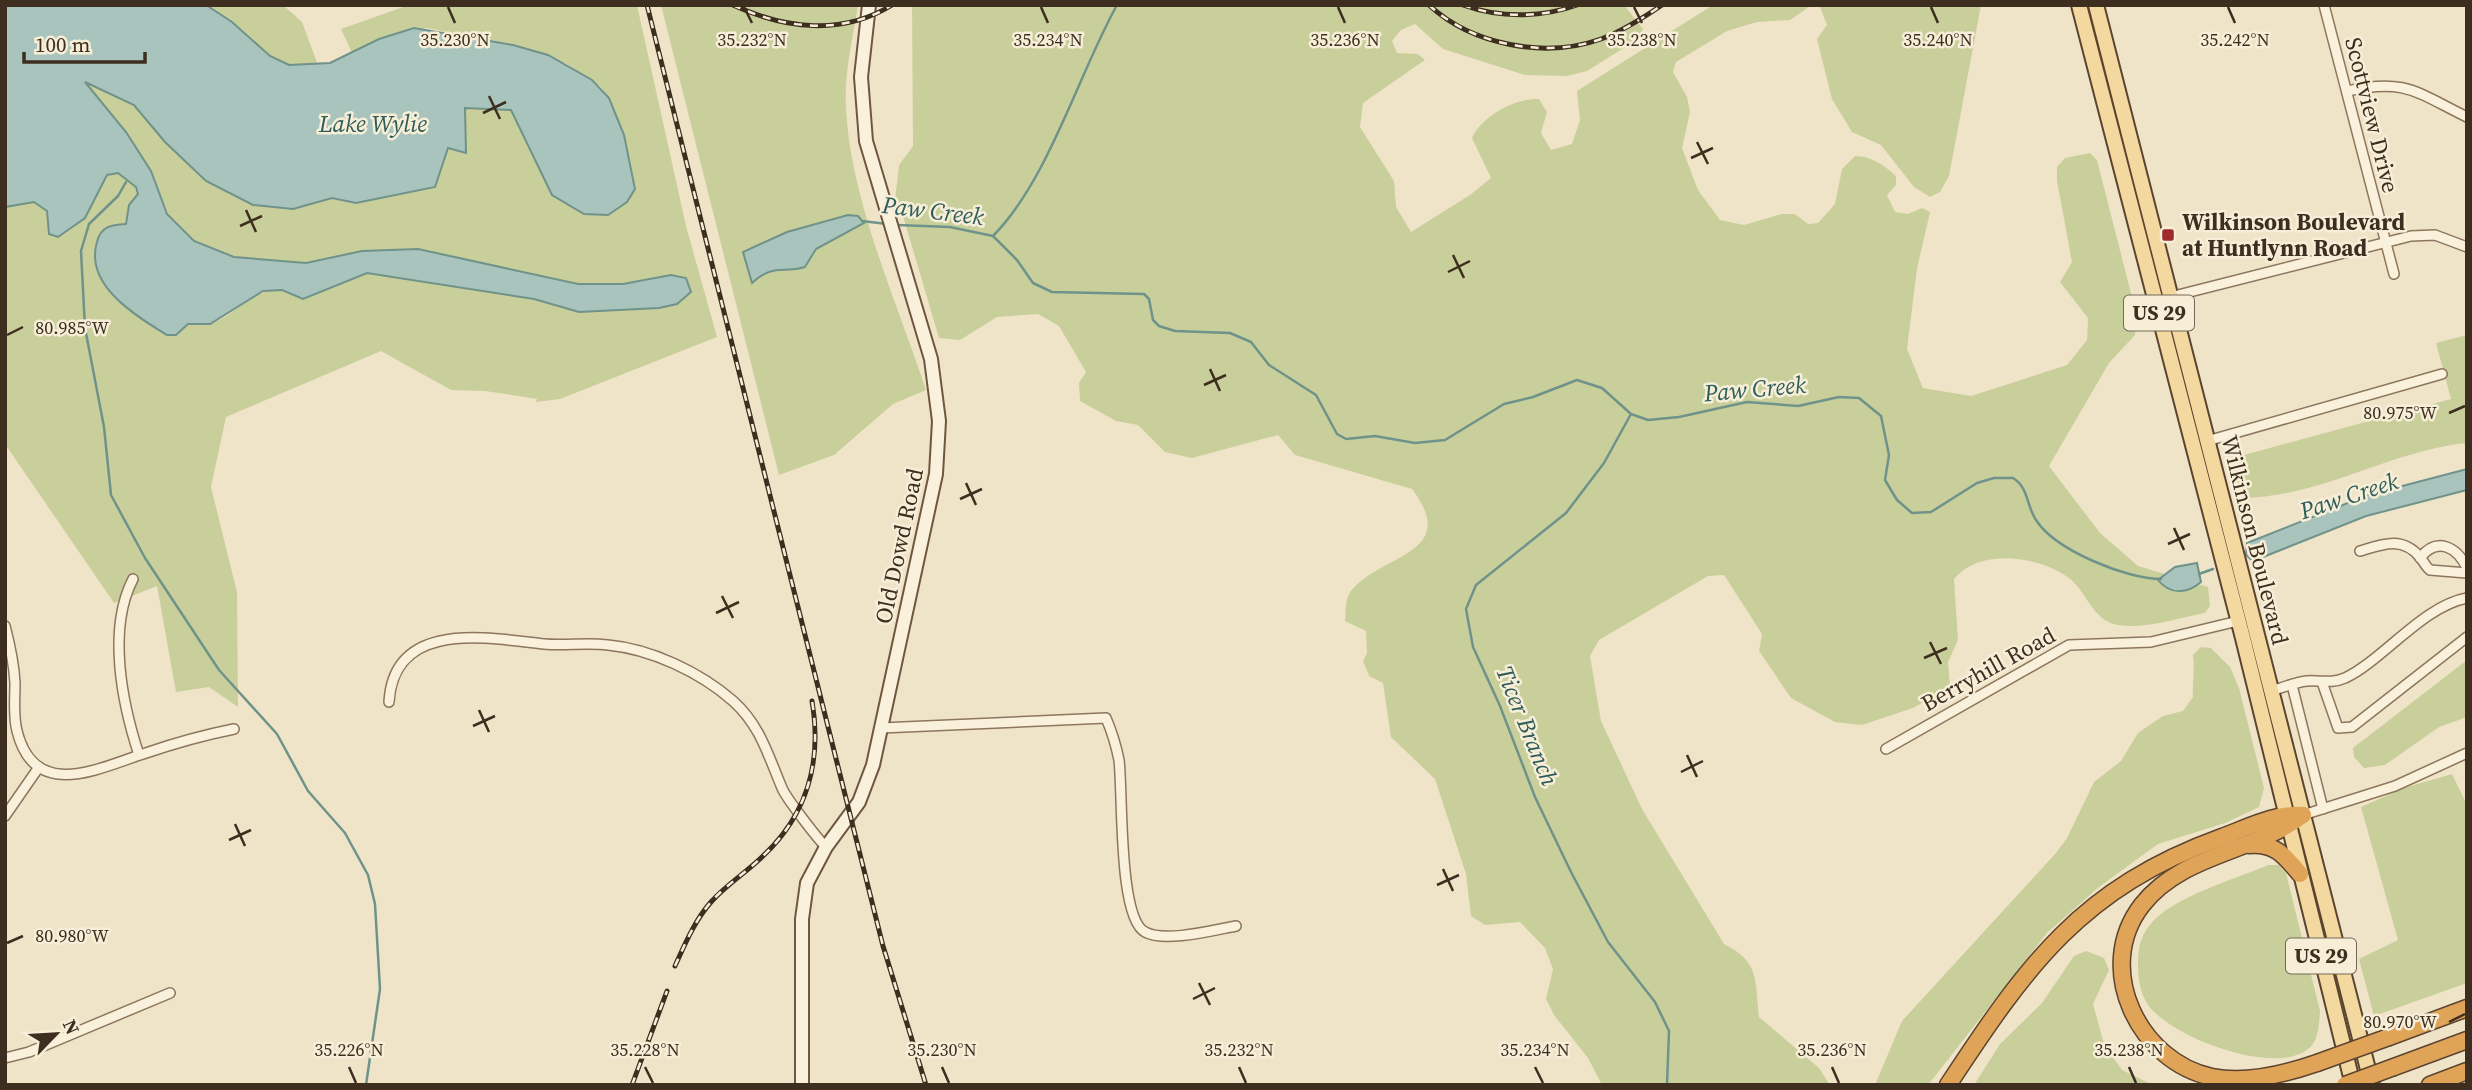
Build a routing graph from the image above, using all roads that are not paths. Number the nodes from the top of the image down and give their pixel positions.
1 (869, 5) edge
2 (2079, 5) edge
3 (2096, 5) edge
4 (2325, 5) edge
5 (2347, 91) junction
6 (2467, 117) edge
7 (2384, 242) junction
8 (2467, 247) edge
9 (2394, 274) dead end
10 (2170, 297) junction
11 (2442, 374) dead end
12 (2187, 394) junction
13 (2207, 441) junction
14 (2360, 551) dead end
15 (2420, 558) junction
16 (2467, 570) edge
17 (133, 579) dead end
18 (2467, 598) edge
19 (2238, 621) junction
20 (5, 626) edge
21 (2467, 636) edge
22 (2322, 682) junction
23 (2292, 685) junction
24 (2271, 691) junction
25 (389, 702) dead end
26 (881, 728) junction
27 (234, 729) dead end
28 (1886, 749) dead end
29 (2467, 753) edge
30 (139, 755) junction
31 (39, 767) junction
32 (2291, 768) junction
33 (2323, 809) junction
34 (2303, 815) junction
35 (5, 816) edge
36 (2286, 820) junction
37 (2240, 846) junction
38 (826, 847) junction
39 (2300, 874) junction
40 (1236, 926) dead end
41 (170, 993) dead end
42 (2467, 1008) edge
43 (2467, 1040) edge
44 (5, 1058) edge
45 (2310, 1065) junction
46 (2467, 1071) edge
47 (802, 1085) edge
48 (1948, 1085) edge
49 (2265, 1085) edge
50 (2344, 1085) edge
51 (2353, 1085) edge
52 (2372, 1085) edge
53 (2430, 1085) edge

1 - 26 street, Old Dowd Road
2 - 12 main road, Wilkinson Boulevard / US 29
3 - 10 main road, Wilkinson Boulevard / US 29
4 - 5 street, Scottview Drive
5 - 6 street
5 - 7 street, Scottview Drive
7 - 8 street
7 - 9 street, Scottview Drive
7 - 10 street
10 - 12 main road, Wilkinson Boulevard / US 29
11 - 13 street
12 - 13 main road, Wilkinson Boulevard / US 29
12 - 19 main road, Wilkinson Boulevard / US 29
13 - 24 main road, Wilkinson Boulevard / US 29
14 - 15 street
15 - 16 street
15 - 16 street
17 - 30 street
18 - 22 street
19 - 28 street, Berryhill Road
19 - 32 main road
19 - 36 main road, Wilkinson Boulevard / US 29
20 - 31 street
21 - 22 street
22 - 23 street
23 - 24 street
23 - 33 street
24 - 32 main road, Wilkinson Boulevard / US 29
25 - 38 street
26 - 38 street, Old Dowd Road
26 - 40 street
27 - 30 street
29 - 33 street
30 - 31 street
31 - 35 street
32 - 34 main road, Wilkinson Boulevard / US 29
33 - 34 street
34 - 36 highway
34 - 52 main road, Wilkinson Boulevard / US 29
36 - 37 highway
36 - 39 main road, Wilkinson Boulevard / US 29
36 - 48 highway
37 - 39 highway
37 - 45 highway
38 - 47 street, Old Dowd Road
39 - 51 main road, Wilkinson Boulevard / US 29
41 - 44 street
42 - 45 highway, bridge
43 - 50 highway, bridge
45 - 49 highway
46 - 53 highway

